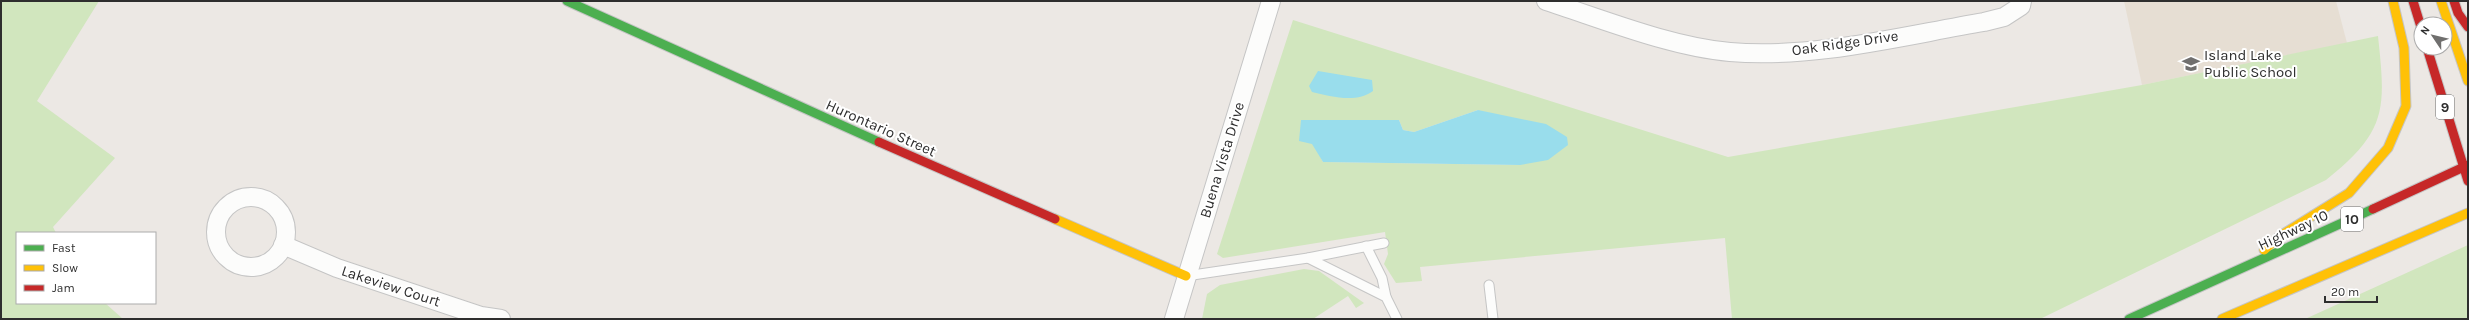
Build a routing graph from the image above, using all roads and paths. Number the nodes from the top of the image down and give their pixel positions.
1 (567, 1) edge
2 (1271, 1) edge
3 (1546, 1) edge
4 (2022, 1) edge
5 (2393, 1) edge
6 (2413, 1) edge
7 (2441, 1) edge
8 (2454, 1) edge
9 (2418, 16) edge
10 (2468, 27) edge
11 (2430, 56) edge
12 (2468, 81) edge
13 (2465, 166) edge
14 (2468, 181) edge
15 (2468, 213) edge
16 (1384, 244) dead end
17 (283, 245) dead end
18 (1366, 246) junction
19 (1308, 258) junction
20 (2241, 270) junction
21 (1186, 276) junction
22 (1489, 285) dead end
23 (1386, 297) junction
24 (501, 319) edge
25 (1174, 319) edge
26 (1397, 319) edge
27 (1493, 319) edge
28 (2129, 319) edge
29 (2222, 319) edge

1 - 21 main road, Hurontario Street
2 - 21 street, Buena Vista Drive
3 - 4 street, Oak Ridge Drive
5 - 20 main road
6 - 9 main road
7 - 12 main road, 9
8 - 10 main road
11 - 13 main road, 9
13 - 14 main road, 9
13 - 20 main road, Highway 10 / 10
15 - 29 main road
16 - 18 lane
17 - 24 street, Lakeview Court
18 - 19 lane
18 - 23 lane
19 - 21 lane
19 - 23 lane
20 - 28 main road, Highway 10 / 10
21 - 25 street, Buena Vista Drive
22 - 27 lane
23 - 26 lane

